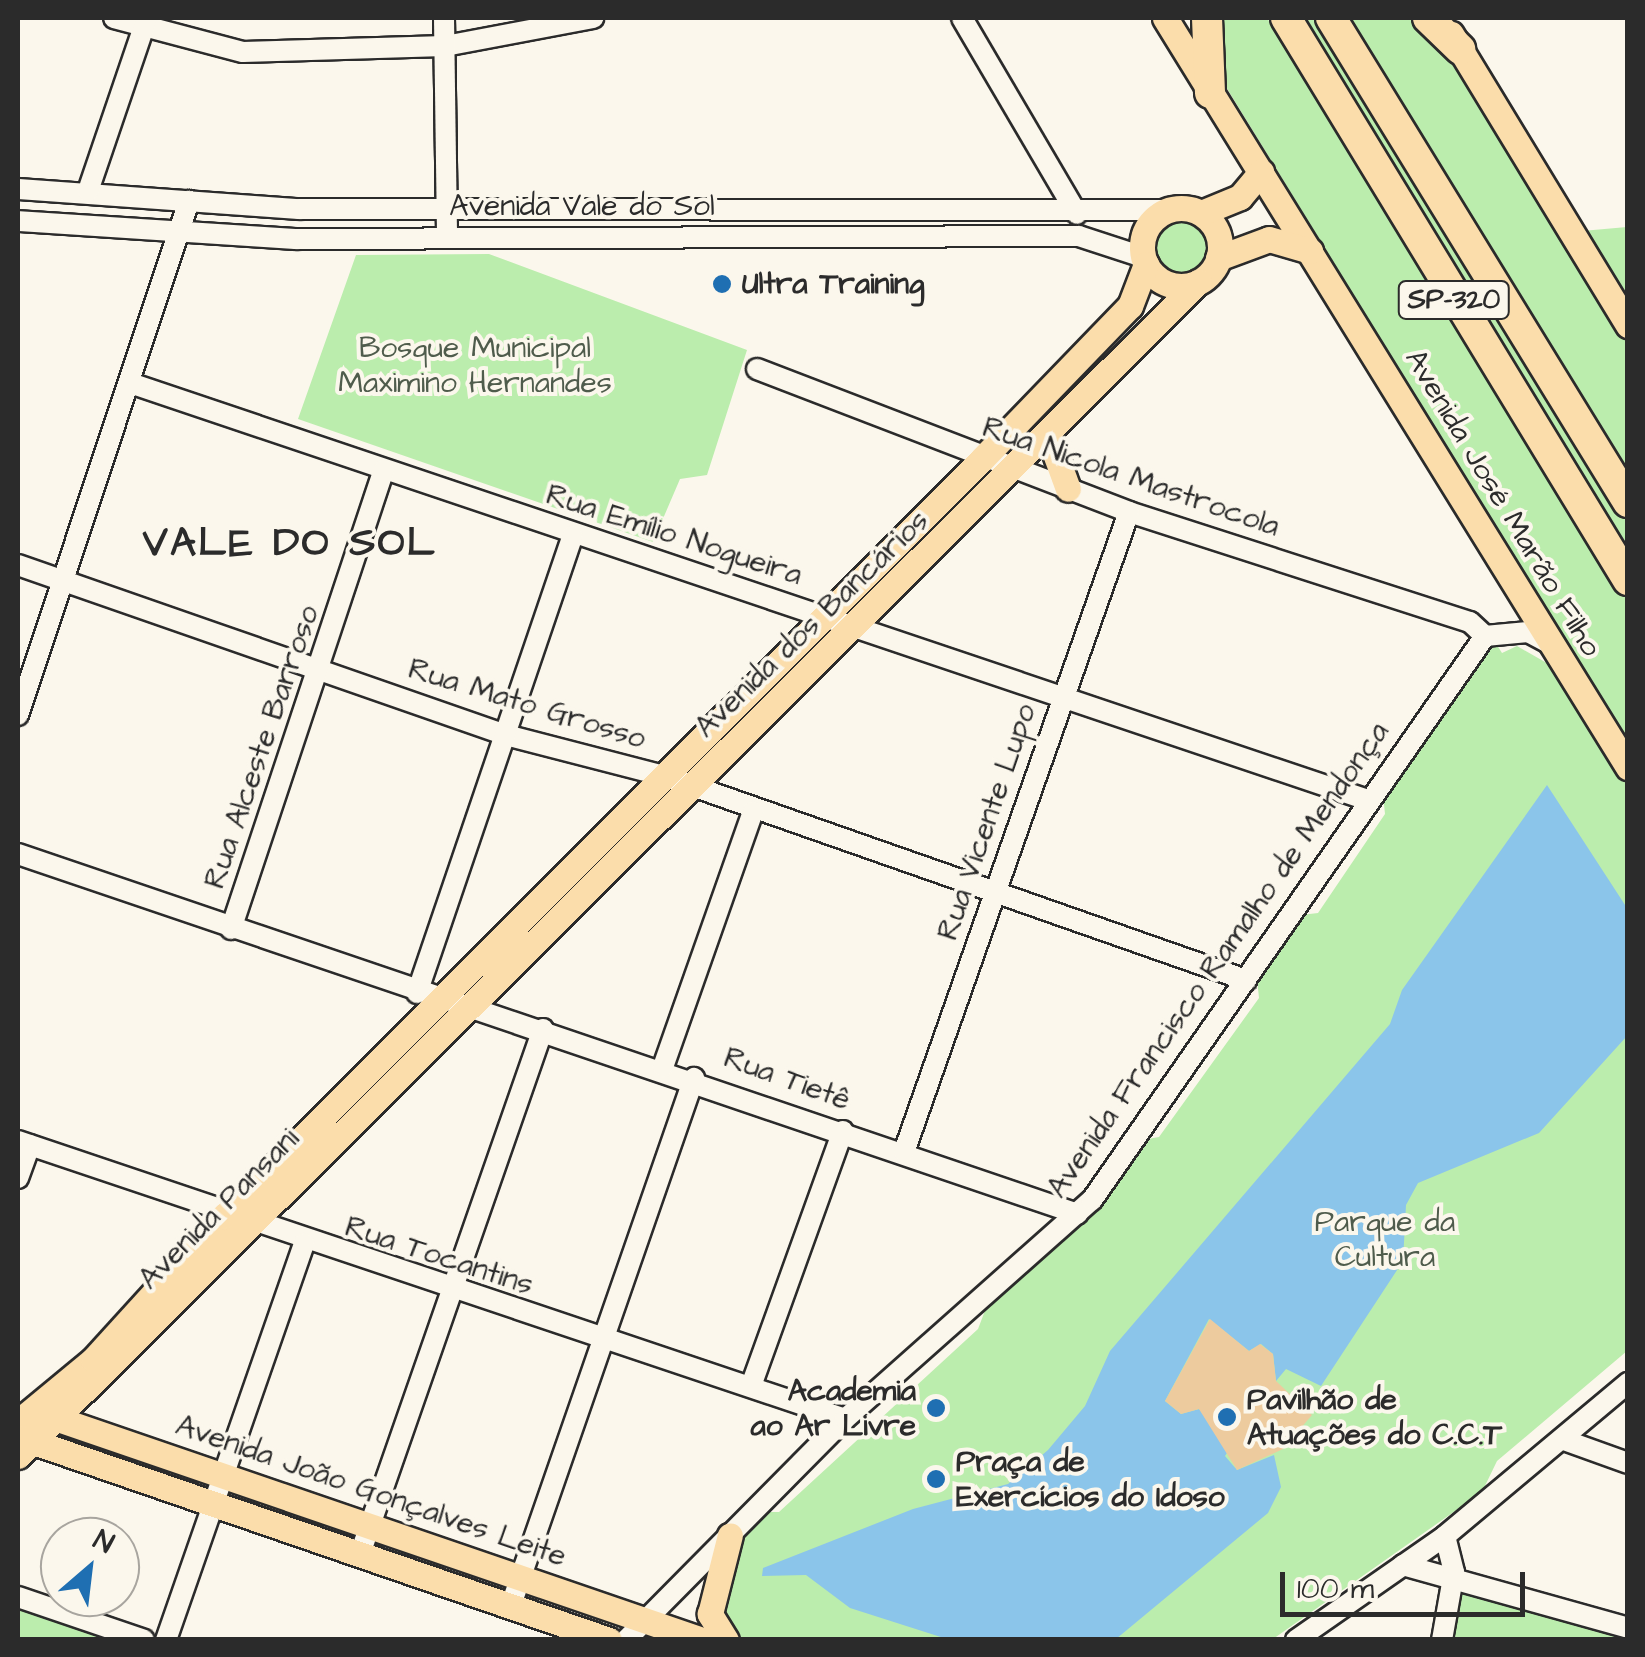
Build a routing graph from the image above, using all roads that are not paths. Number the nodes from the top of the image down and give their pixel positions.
1 (114, 18) edge
2 (444, 18) edge
3 (593, 18) edge
4 (962, 18) edge
5 (1165, 18) edge
6 (1207, 18) edge
7 (1286, 18) edge
8 (1331, 18) edge
9 (1428, 18) edge
10 (1441, 18) edge
11 (145, 22) edge
12 (445, 46) junction
13 (1460, 49) junction
14 (1210, 93) junction
15 (1260, 172) junction
16 (22, 189) edge
17 (88, 192) junction
18 (188, 201) junction
19 (447, 206) junction
20 (804, 206) junction
21 (913, 206) junction
22 (1076, 207) junction
23 (1167, 210) junction
24 (1200, 213) junction
25 (19, 226) edge
26 (180, 230) junction
27 (448, 236) junction
28 (804, 236) junction
29 (913, 236) junction
30 (1079, 236) junction
31 (1310, 251) junction
32 (1218, 258) junction
33 (1145, 261) junction
34 (1198, 282) junction
35 (1628, 325) edge
36 (757, 369) dead end
37 (133, 384) junction
38 (1049, 436) junction
39 (982, 459) junction
40 (384, 470) junction
41 (1016, 470) junction
42 (1068, 489) junction
43 (1628, 502) edge
44 (1129, 512) junction
45 (573, 536) junction
46 (18, 565) edge
47 (1628, 580) edge
48 (65, 581) junction
49 (824, 614) junction
50 (854, 625) junction
51 (1485, 636) junction
52 (1552, 644) junction
53 (321, 671) junction
54 (1062, 697) junction
55 (18, 715) edge
56 (506, 734) junction
57 (1628, 767) edge
58 (664, 776) junction
59 (690, 789) junction
60 (1368, 800) junction
61 (754, 811) junction
62 (18, 854) edge
63 (996, 891) junction
64 (232, 928) junction
65 (1246, 980) junction
66 (417, 993) junction
67 (445, 1003) junction
68 (471, 1012) junction
69 (543, 1028) junction
70 (663, 1066) junction
71 (694, 1078) junction
72 (843, 1131) junction
73 (24, 1143) edge
74 (904, 1152) junction
75 (18, 1178) edge
76 (1078, 1214) junction
77 (235, 1220) junction
78 (304, 1243) junction
79 (454, 1292) junction
80 (601, 1342) junction
81 (1628, 1383) edge
82 (751, 1386) junction
83 (58, 1419) junction
84 (845, 1419) junction
85 (22, 1428) edge
86 (1564, 1440) junction
87 (148, 1450) junction
88 (1628, 1463) edge
89 (223, 1475) junction
90 (134, 1476) junction
91 (297, 1500) junction
92 (212, 1503) junction
93 (371, 1526) junction
94 (286, 1528) junction
95 (730, 1535) junction
96 (1445, 1536) junction
97 (360, 1554) junction
98 (456, 1555) junction
99 (1403, 1564) junction
100 (1454, 1572) junction
101 (521, 1577) junction
102 (447, 1584) junction
103 (18, 1597) edge
104 (510, 1606) junction
105 (646, 1619) junction
106 (1628, 1628) edge
107 (144, 1640) edge
108 (166, 1640) edge
109 (610, 1640) edge
110 (626, 1640) edge
111 (702, 1640) edge
112 (726, 1640) edge
113 (1296, 1640) edge
114 (1442, 1640) edge

1 - 11 street
2 - 12 street
3 - 12 street
4 - 22 street
5 - 14 main road, Avenida José Marão Filho
6 - 14 highway
7 - 47 highway, SP-320
8 - 43 highway, SP-320
9 - 13 highway
10 - 13 main road
11 - 12 street
11 - 17 street
12 - 19 street
13 - 35 main road
14 - 15 main road, Avenida José Marão Filho
15 - 24 main road
15 - 31 main road, Avenida José Marão Filho
16 - 17 street, Avenida Vale do Sol
16 - 25 street
17 - 18 street, Avenida Vale do Sol
18 - 19 street, Avenida Vale do Sol
18 - 26 street
19 - 20 street, Avenida Vale do Sol
19 - 27 street
20 - 21 street, Avenida Vale do Sol
20 - 28 street
21 - 22 street, Avenida Vale do Sol
21 - 29 street
22 - 23 street, Avenida Vale do Sol
22 - 30 street
23 - 24 main road
23 - 33 main road
24 - 32 main road
25 - 26 street, Avenida Vale do Sol
26 - 27 street, Avenida Vale do Sol
26 - 37 street
27 - 28 street, Avenida Vale do Sol
28 - 29 street, Avenida Vale do Sol
29 - 30 street, Avenida Vale do Sol
30 - 33 street, Avenida Vale do Sol
31 - 32 main road
31 - 52 main road, Avenida José Marão Filho
32 - 34 main road
33 - 34 main road
33 - 39 main road, Avenida dos Bancários
34 - 38 main road, Avenida dos Bancários
36 - 39 street, Rua Nicola Mastrocola
37 - 40 street, Rua Emílio Nogueira
37 - 48 street
38 - 41 main road, Avenida dos Bancários
38 - 42 main road
39 - 41 street, Rua Nicola Mastrocola
39 - 49 main road, Avenida dos Bancários
40 - 45 street, Rua Emílio Nogueira
40 - 53 street, Rua Alceste Barroso
41 - 42 street, Rua Nicola Mastrocola
41 - 50 main road, Avenida dos Bancários
42 - 44 street, Rua Nicola Mastrocola
44 - 51 street, Rua Nicola Mastrocola
44 - 54 street, Rua Vicente Lupo
45 - 49 street, Rua Emílio Nogueira
45 - 56 street
46 - 48 street, Rua Mato Grosso
48 - 53 street, Rua Mato Grosso
48 - 55 street
49 - 50 street, Rua Emílio Nogueira
49 - 58 main road, Avenida dos Bancários
50 - 54 street, Rua Emílio Nogueira
50 - 59 main road, Avenida dos Bancários
51 - 52 street
51 - 60 street, Avenida Francisco Ramalho de Mendonça
52 - 57 main road, Avenida José Marão Filho
53 - 56 street, Rua Mato Grosso
53 - 64 street, Rua Alceste Barroso
54 - 60 street, Rua Emílio Nogueira
54 - 63 street, Rua Vicente Lupo
56 - 58 street, Rua Mato Grosso
56 - 66 street
58 - 59 street, Rua Mato Grosso
58 - 67 main road, Avenida dos Bancários
59 - 61 street, Rua Mato Grosso
59 - 68 main road, Avenida dos Bancários
60 - 65 street, Avenida Francisco Ramalho de Mendonça
61 - 63 street, Rua Mato Grosso
61 - 70 street
62 - 64 street
63 - 65 street, Rua Mato Grosso
63 - 74 street, Rua Vicente Lupo
64 - 66 street
65 - 76 street, Avenida Francisco Ramalho de Mendonça
66 - 67 street
67 - 68 street, Rua Tietê
67 - 77 main road, Avenida Pansani
68 - 69 street, Rua Tietê
68 - 77 main road, Avenida Pansani
69 - 70 street, Rua Tietê
69 - 79 street
70 - 71 street, Rua Tietê
71 - 72 street, Rua Tietê
71 - 80 street
72 - 74 street, Rua Tietê
72 - 82 street
73 - 75 street
73 - 77 street, Rua Tocantins
74 - 76 street, Rua Tietê
76 - 84 street, Avenida Francisco Ramalho de Mendonça
77 - 78 street, Rua Tocantins
77 - 83 main road, Avenida Pansani
77 - 85 main road, Avenida Pansani
78 - 79 street, Rua Tocantins
78 - 89 street
79 - 80 street, Rua Tocantins
79 - 93 street
80 - 82 street, Rua Tocantins
80 - 101 street
81 - 86 street
82 - 84 street, Rua Tocantins
83 - 85 main road, Avenida João Gonçalves Leite
83 - 87 main road, Avenida João Gonçalves Leite
84 - 95 street, Avenida Francisco Ramalho de Mendonça
85 - 90 main road, Avenida João Gonçalves Leite
86 - 88 street
86 - 96 street
87 - 89 main road, Avenida João Gonçalves Leite
87 - 90 main road
89 - 91 main road, Avenida João Gonçalves Leite
89 - 92 street
90 - 92 main road, Avenida João Gonçalves Leite
91 - 93 main road, Avenida João Gonçalves Leite
91 - 94 main road
92 - 94 main road, Avenida João Gonçalves Leite
92 - 108 street
93 - 97 street
93 - 98 main road, Avenida João Gonçalves Leite
94 - 97 main road, Avenida João Gonçalves Leite
95 - 105 street, Avenida Francisco Ramalho de Mendonça
95 - 112 main road
96 - 99 street
96 - 100 street
97 - 102 main road, Avenida João Gonçalves Leite
98 - 101 main road, Avenida João Gonçalves Leite
98 - 102 main road
99 - 100 street
99 - 113 street
100 - 106 street
100 - 114 street
101 - 104 street
101 - 105 main road, Avenida João Gonçalves Leite
102 - 104 main road, Avenida João Gonçalves Leite
103 - 107 street
104 - 109 main road, Avenida João Gonçalves Leite
105 - 110 street, Avenida Francisco Ramalho de Mendonça
105 - 111 main road, Avenida João Gonçalves Leite

